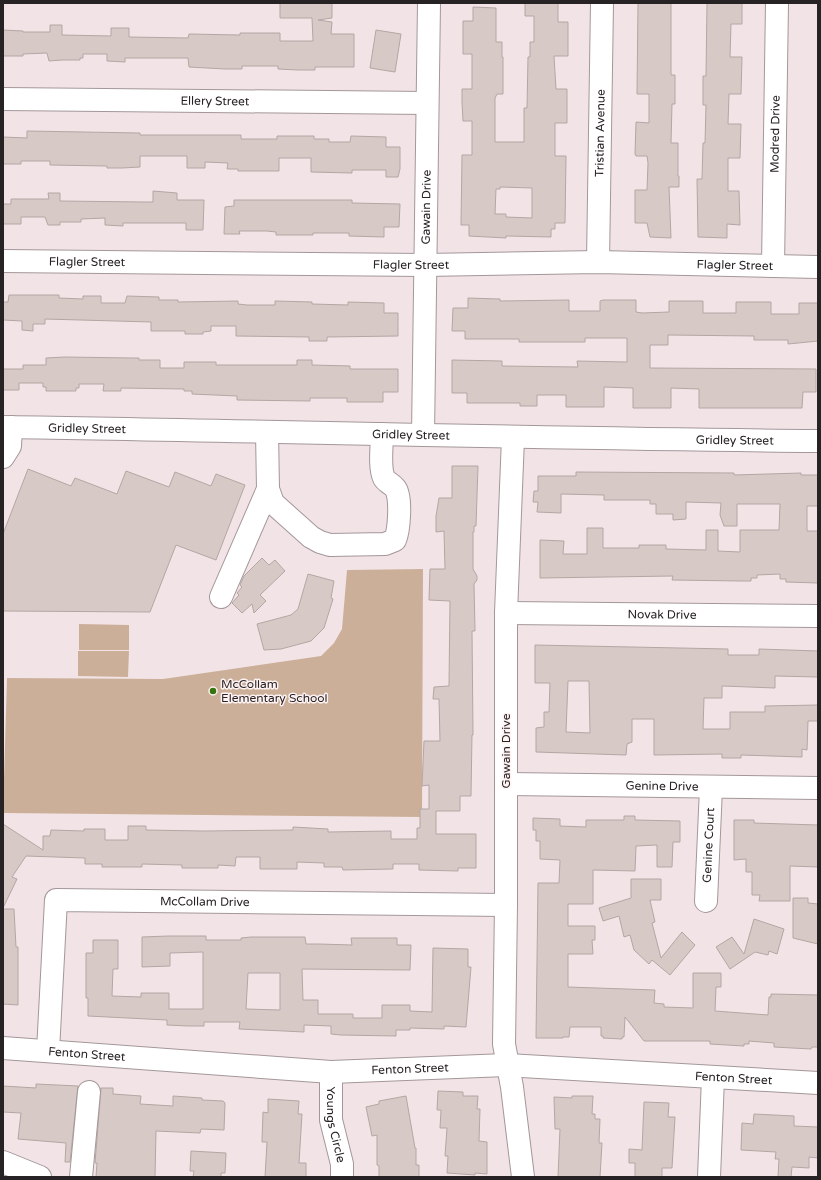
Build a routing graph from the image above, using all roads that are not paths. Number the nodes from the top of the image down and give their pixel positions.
1 (429, 3) edge
2 (602, 3) edge
3 (777, 3) edge
4 (3, 99) edge
5 (427, 104) junction
6 (3, 261) edge
7 (598, 262) junction
8 (425, 265) junction
9 (773, 266) junction
10 (818, 267) edge
11 (7, 427) edge
12 (267, 432) junction
13 (382, 434) junction
14 (423, 435) junction
15 (512, 438) junction
16 (818, 441) edge
17 (3, 457) edge
18 (268, 489) junction
19 (221, 597) dead end
20 (506, 613) junction
21 (818, 616) edge
22 (506, 784) junction
23 (711, 788) junction
24 (818, 788) edge
25 (706, 902) dead end
26 (506, 905) junction
27 (3, 1048) edge
28 (48, 1051) junction
29 (506, 1065) junction
30 (331, 1072) junction
31 (713, 1078) junction
32 (818, 1083) edge
33 (89, 1092) dead end
34 (3, 1162) edge
35 (35, 1176) edge
36 (82, 1177) edge
37 (342, 1177) edge
38 (523, 1177) edge
39 (709, 1177) edge

1 - 5 street, Gawain Drive
2 - 7 street, Tristian Avenue
3 - 9 street, Modred Drive
4 - 5 street, Ellery Street
5 - 8 street, Gawain Drive
6 - 8 street, Flagler Street
7 - 8 street, Flagler Street
7 - 9 street, Flagler Street
8 - 14 street, Gawain Drive
9 - 10 street, Flagler Street
11 - 12 street, Gridley Street
11 - 17 street
12 - 13 street, Gridley Street
12 - 18 street
13 - 14 street, Gridley Street
13 - 18 street
14 - 15 street, Gridley Street
15 - 16 street, Gridley Street
15 - 20 street, Gawain Drive
18 - 19 street
20 - 21 street, Novak Drive
20 - 22 street, Gawain Drive
22 - 23 street, Genine Drive
22 - 26 street, Gawain Drive
23 - 24 street, Genine Drive
23 - 25 street, Genine Court
26 - 28 street, McCollam Drive
26 - 29 street, Gawain Drive
27 - 28 street, Fenton Street
28 - 30 street, Fenton Street
29 - 30 street, Fenton Street
29 - 31 street, Fenton Street
29 - 38 street, Gawain Drive
30 - 37 street, Youngs Circle
31 - 32 street, Fenton Street
31 - 39 street
33 - 36 street
34 - 35 street

